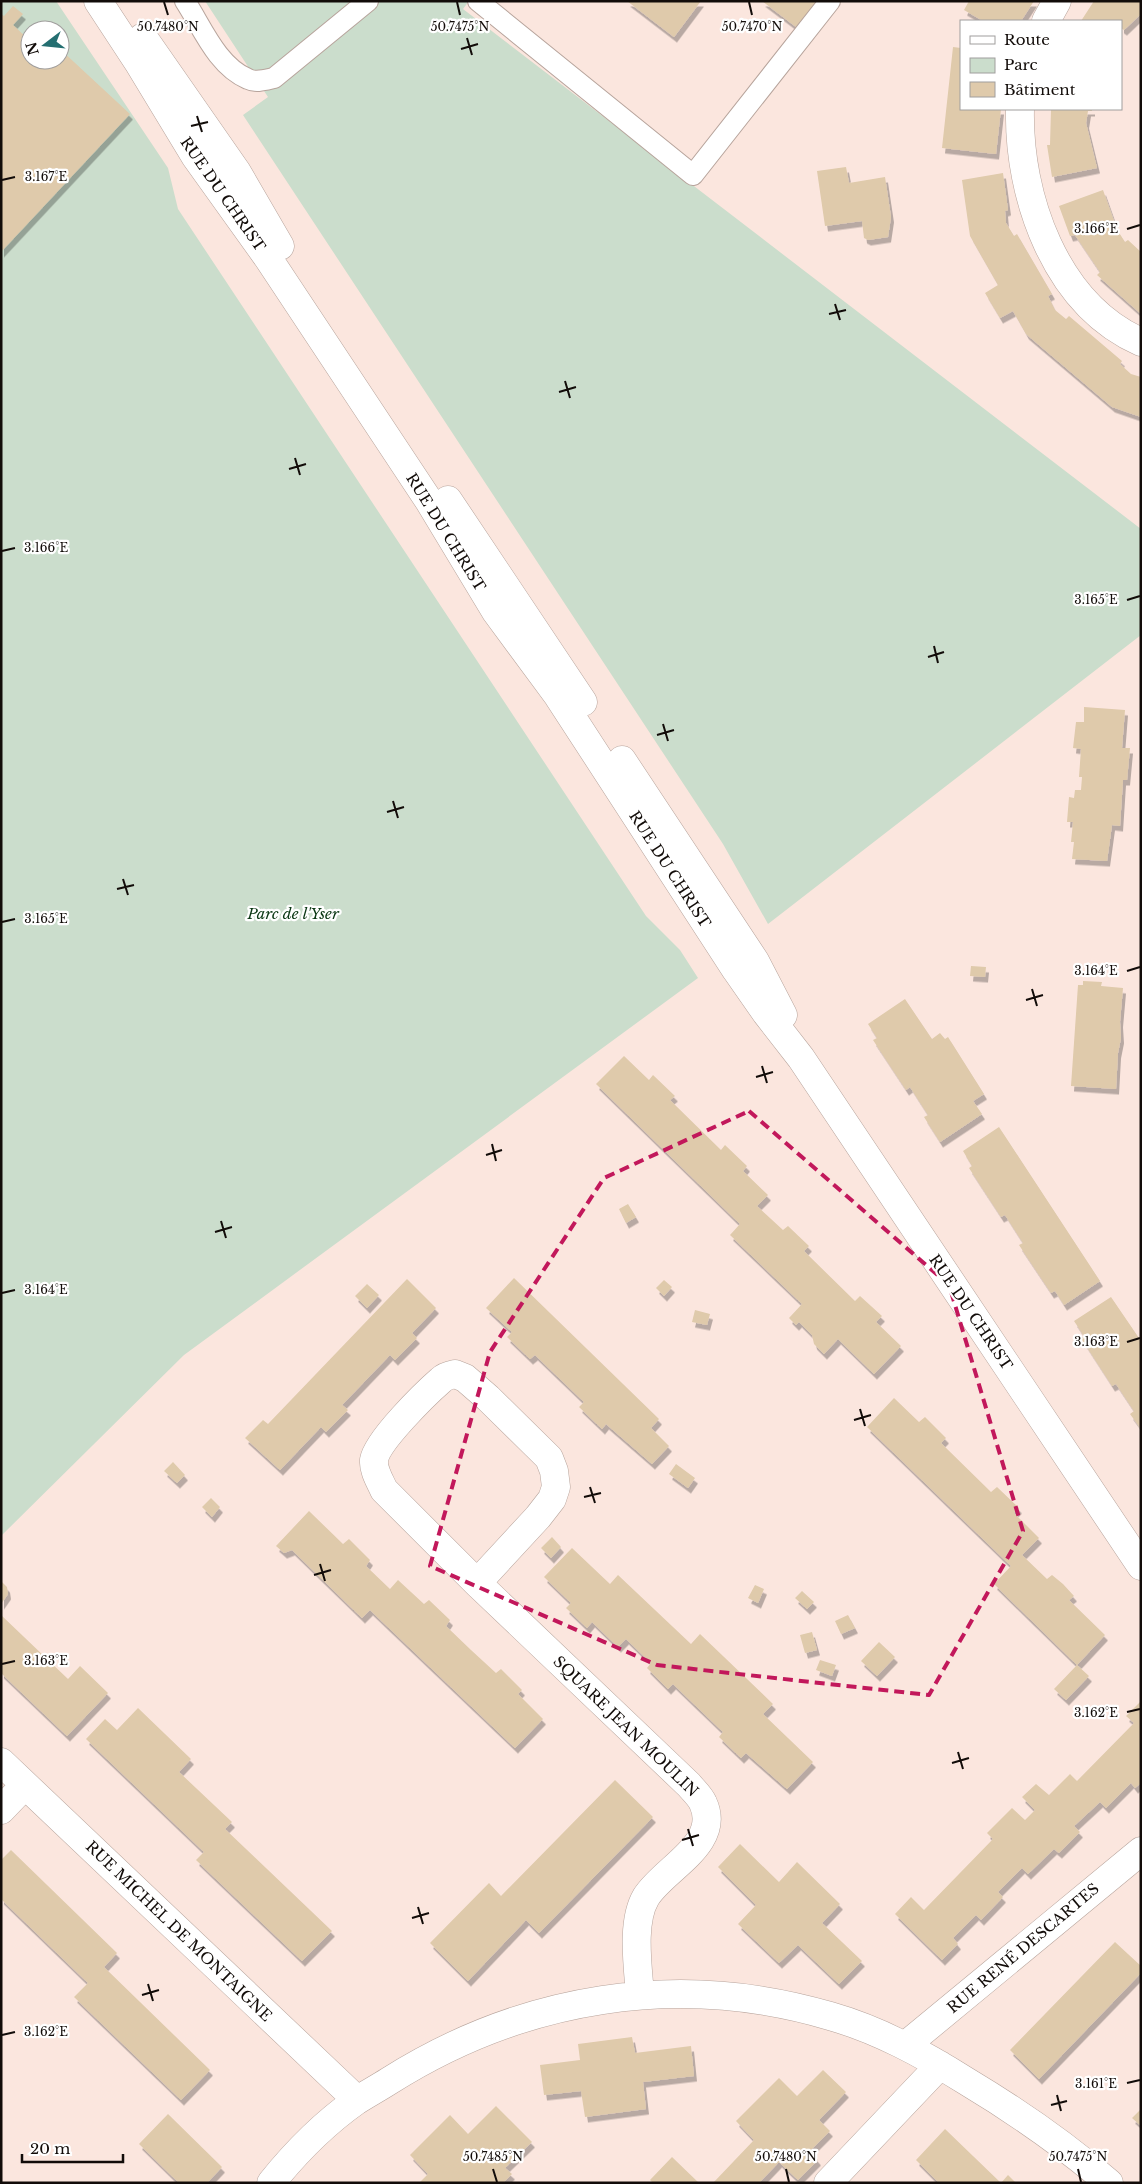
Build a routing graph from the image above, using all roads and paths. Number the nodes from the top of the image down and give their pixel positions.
1 (98, 1) edge
2 (119, 1) edge
3 (185, 1) edge
4 (368, 1) edge
5 (478, 1) edge
6 (830, 1) edge
7 (1057, 1) edge
8 (1047, 20) edge
9 (1020, 110) edge
10 (1141, 342) edge
11 (801, 1058) junction
12 (1141, 1566) edge
13 (477, 1583) junction
14 (1, 1762) edge
15 (25, 1785) junction
16 (1, 1810) edge
17 (1141, 1850) edge
18 (640, 1995) junction
19 (906, 2045) junction
20 (940, 2064) junction
21 (357, 2100) junction
22 (271, 2183) edge
23 (828, 2183) edge
24 (1109, 2183) edge

1 - 11 street, RUE DU CHRIST
2 - 11 street, RUE DU CHRIST
3 - 4 lane
5 - 6 lane
7 - 8 street
9 - 10 street
11 - 12 street, RUE DU CHRIST
13 - 13 street, SQUARE JEAN MOULIN
13 - 18 street, SQUARE JEAN MOULIN
14 - 15 street, RUE MICHEL DE MONTAIGNE
15 - 16 street
15 - 21 street, RUE MICHEL DE MONTAIGNE
17 - 19 street, RUE RENÉ DESCARTES
18 - 19 street
18 - 21 street
19 - 20 street
20 - 23 street
20 - 24 street
21 - 22 street

